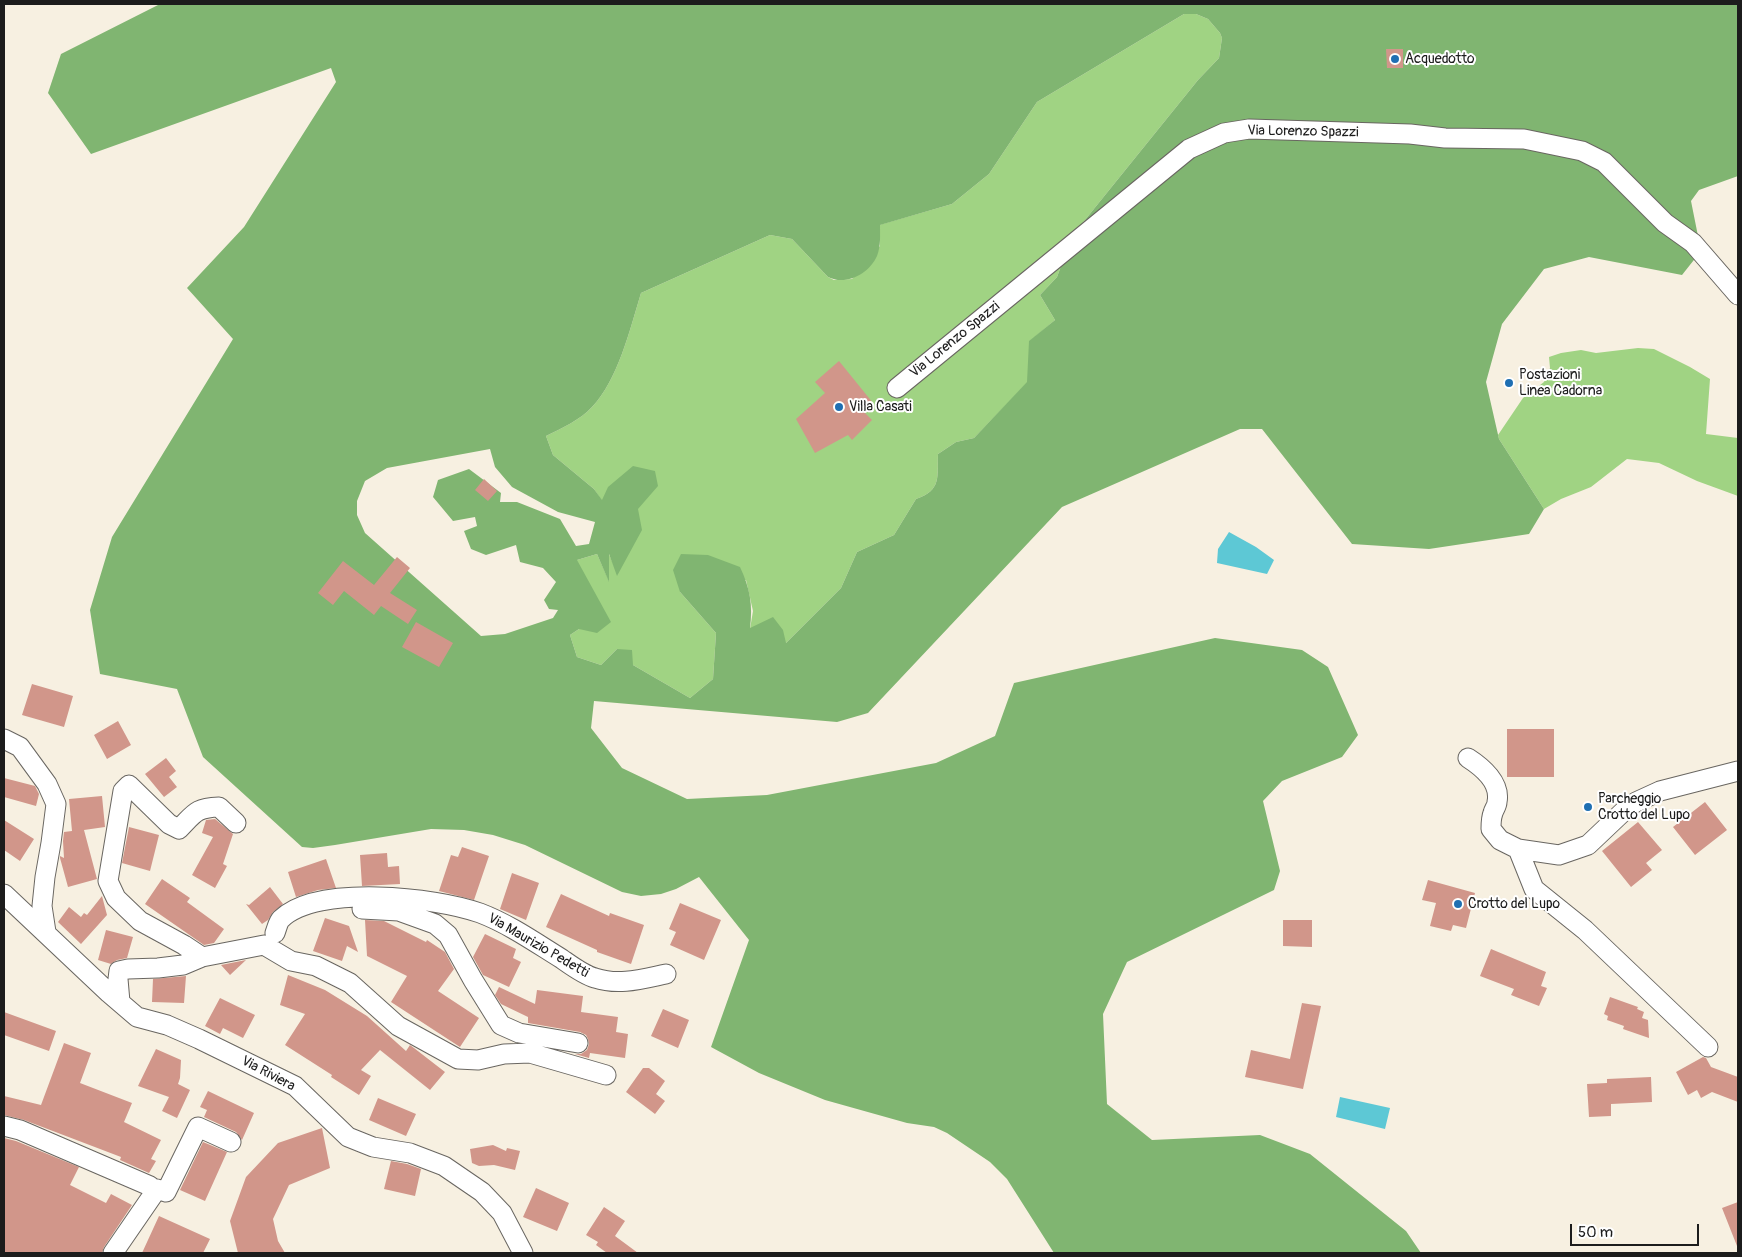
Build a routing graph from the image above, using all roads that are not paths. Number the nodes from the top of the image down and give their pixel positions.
1 (1738, 295) edge
2 (897, 388) dead end
3 (4, 739) edge
4 (1468, 758) dead end
5 (1738, 770) edge
6 (236, 822) dead end
7 (1518, 849) junction
8 (4, 894) edge
9 (46, 932) junction
10 (270, 939) junction
11 (202, 957) junction
12 (666, 974) dead end
13 (120, 1002) junction
14 (578, 1043) dead end
15 (1708, 1047) dead end
16 (606, 1075) dead end
17 (4, 1126) edge
18 (231, 1142) dead end
19 (150, 1186) dead end
20 (113, 1253) edge
21 (523, 1253) edge

1 - 2 street, Via Lorenzo Spazzi
3 - 9 street
4 - 7 street
5 - 7 street
6 - 11 street
7 - 15 street
8 - 9 street, Via Riviera
9 - 13 street, Via Riviera
10 - 11 street
10 - 12 street, Via Maurizio Pedetti
10 - 14 street
10 - 16 street
11 - 13 street
13 - 21 street, Via Riviera
17 - 19 street
18 - 20 street

